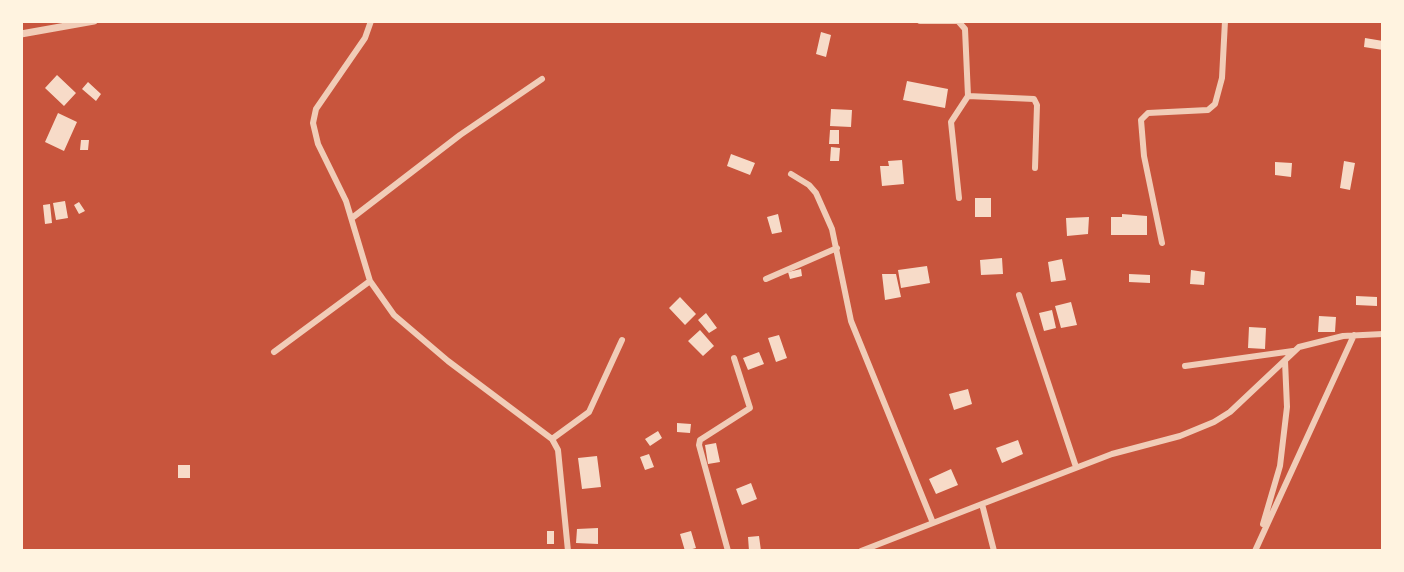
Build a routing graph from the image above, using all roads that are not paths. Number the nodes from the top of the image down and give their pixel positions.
1 (94, 21) edge
2 (371, 21) edge
3 (920, 21) edge
4 (1225, 21) edge
5 (21, 34) edge
6 (542, 79) dead end
7 (968, 96) junction
8 (1035, 168) dead end
9 (791, 174) dead end
10 (960, 198) dead end
11 (352, 218) junction
12 (1162, 243) dead end
13 (837, 248) junction
14 (766, 279) dead end
15 (370, 281) junction
16 (1019, 295) dead end
17 (1383, 334) edge
18 (1354, 335) junction
19 (622, 340) dead end
20 (1293, 351) junction
21 (274, 352) dead end
22 (734, 358) dead end
23 (1284, 360) junction
24 (1185, 366) dead end
25 (552, 439) junction
26 (1076, 467) junction
27 (982, 504) junction
28 (933, 523) junction
29 (568, 551) edge
30 (727, 551) edge
31 (861, 551) edge
32 (994, 551) edge
33 (1254, 551) edge

1 - 5 street
2 - 11 street
3 - 7 street
4 - 12 street
6 - 11 street
7 - 8 street
7 - 10 street
9 - 13 street
11 - 15 street
13 - 14 street
13 - 28 street
15 - 21 street
15 - 25 street
16 - 26 street
17 - 18 street
18 - 20 street
18 - 33 street
19 - 25 street
20 - 23 street
20 - 24 street
22 - 30 street
23 - 26 street
23 - 33 street
25 - 29 street
26 - 27 street
27 - 28 street
27 - 32 street
28 - 31 street

